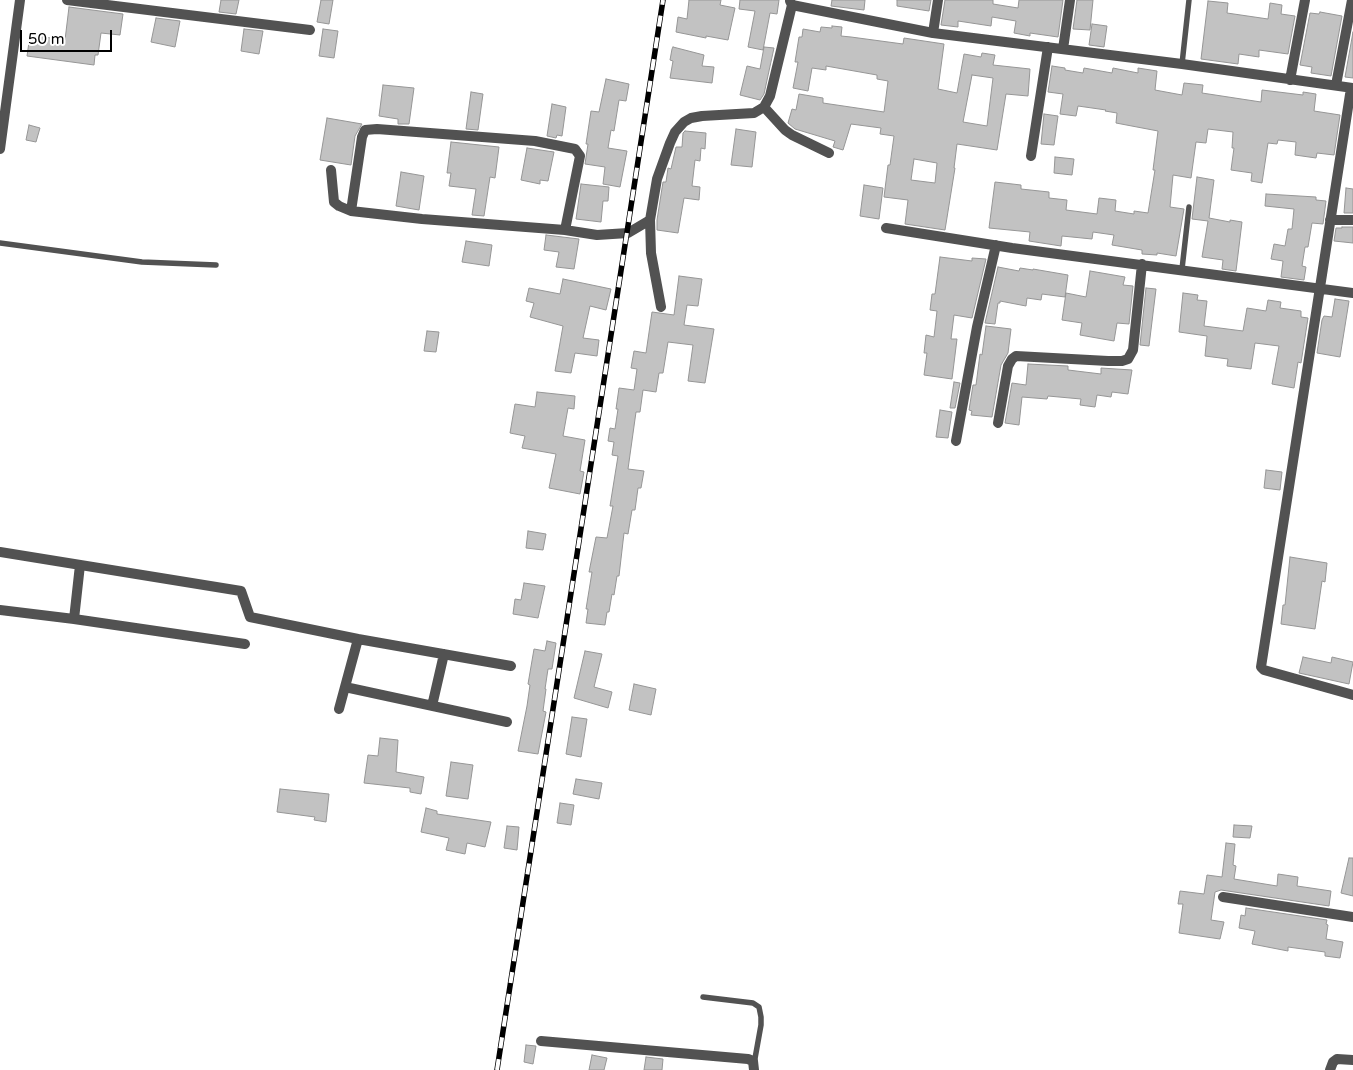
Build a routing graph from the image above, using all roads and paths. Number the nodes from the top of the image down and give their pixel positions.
1 (20, 0) edge
2 (68, 0) edge
3 (938, 0) edge
4 (1070, 0) edge
5 (1189, 0) edge
6 (1305, 0) edge
7 (1352, 0) edge
8 (791, 3) edge
9 (310, 30) dead end
10 (933, 33) junction
11 (1048, 47) junction
12 (1063, 49) junction
13 (1182, 64) junction
14 (1290, 80) junction
15 (1336, 85) junction
16 (1352, 88) edge
17 (764, 107) junction
18 (0, 149) edge
19 (829, 153) dead end
20 (1031, 156) dead end
21 (332, 170) dead end
22 (1189, 208) dead end
23 (351, 211) junction
24 (650, 220) junction
25 (1330, 220) junction
26 (1353, 220) edge
27 (886, 228) dead end
28 (565, 230) junction
29 (0, 243) edge
30 (996, 245) junction
31 (1142, 264) junction
32 (216, 265) dead end
33 (1182, 269) junction
34 (1320, 289) junction
35 (1353, 293) edge
36 (661, 307) dead end
37 (998, 423) dead end
38 (956, 441) dead end
39 (0, 552) edge
40 (80, 565) junction
41 (0, 610) edge
42 (74, 619) junction
43 (358, 639) junction
44 (245, 644) dead end
45 (444, 654) junction
46 (511, 666) dead end
47 (345, 686) junction
48 (1353, 695) edge
49 (432, 706) junction
50 (339, 709) dead end
51 (507, 722) dead end
52 (1223, 897) dead end
53 (1353, 917) edge
54 (703, 997) dead end
55 (541, 1041) dead end
56 (1353, 1060) edge
57 (754, 1067) edge
58 (1330, 1070) edge

1 - 18 street
2 - 9 street
3 - 10 street
4 - 12 street
5 - 13 lane
6 - 14 street
7 - 15 street
8 - 10 street
8 - 17 street
10 - 11 street
11 - 12 street
11 - 20 street
12 - 13 street
13 - 14 street
14 - 15 street
15 - 16 street
16 - 25 street
17 - 19 street
17 - 24 street
21 - 23 street
22 - 33 lane
23 - 28 street
23 - 28 street
24 - 28 street
24 - 36 street
25 - 26 street
25 - 34 street
27 - 30 street
29 - 32 lane
30 - 31 street
30 - 38 street
31 - 33 street
31 - 37 street
33 - 34 street
34 - 35 street
34 - 48 street
39 - 40 street
40 - 42 street
40 - 43 street
41 - 42 street
42 - 44 street
43 - 45 street
43 - 47 street
45 - 46 street
45 - 49 street
47 - 49 street
47 - 50 street
49 - 51 street
52 - 53 street
54 - 57 lane
55 - 57 street
56 - 58 street

